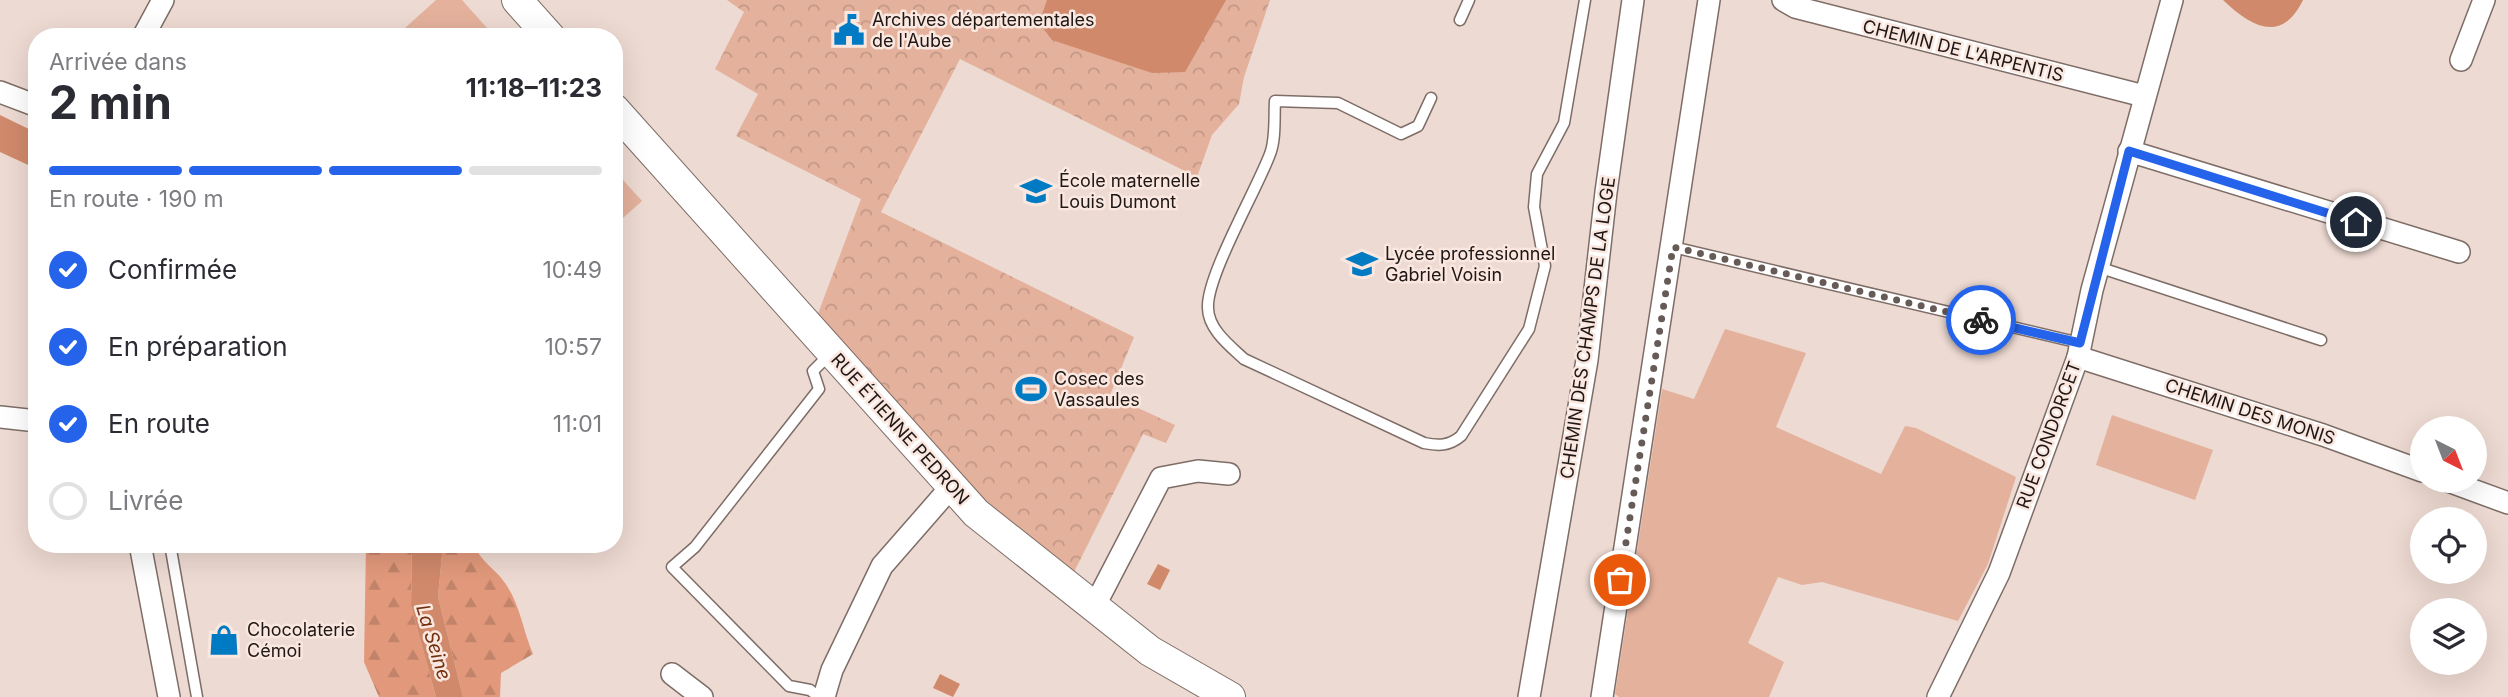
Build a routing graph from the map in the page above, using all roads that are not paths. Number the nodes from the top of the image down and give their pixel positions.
1 (163, 0) edge
2 (517, 0) edge
3 (1469, 0) edge
4 (1585, 0) edge
5 (1633, 0) edge
6 (1709, 0) edge
7 (1783, 0) edge
8 (2172, 0) edge
9 (2484, 0) edge
10 (1460, 20) dead end
11 (149, 28) edge
12 (542, 28) edge
13 (2461, 60) dead end
14 (0, 92) edge
15 (2144, 96) junction
16 (1431, 98) dead end
17 (28, 103) edge
18 (623, 119) edge
19 (2129, 151) junction
20 (1673, 247) junction
21 (2459, 252) dead end
22 (2098, 267) junction
23 (2321, 340) dead end
24 (2079, 350) junction
25 (831, 353) junction
26 (0, 417) edge
27 (28, 420) edge
28 (2410, 467) edge
29 (1229, 474) dead end
30 (951, 487) junction
31 (2483, 494) edge
32 (2508, 503) edge
33 (142, 553) edge
34 (172, 553) edge
35 (1094, 607) junction
36 (672, 674) dead end
37 (169, 697) edge
38 (197, 697) edge
39 (702, 697) edge
40 (822, 697) edge
41 (1230, 697) edge
42 (1529, 697) edge
43 (1602, 697) edge
44 (1938, 697) edge

1 - 11 street
2 - 12 street
3 - 10 lane
4 - 16 lane
5 - 42 street, CHEMIN DES CHAMPS DE LA LOGE
6 - 20 street
7 - 15 street, CHEMIN DE L'ARPENTIS
8 - 15 street, RUE CONDORCET
9 - 13 street
14 - 17 street
15 - 19 street, RUE CONDORCET
18 - 25 street, RUE ÉTIENNE PEDRON
19 - 21 street
19 - 22 street, RUE CONDORCET
20 - 24 lane
20 - 43 street
22 - 23 lane
22 - 24 street, RUE CONDORCET
24 - 28 street, CHEMIN DES MONIS
24 - 44 street, RUE CONDORCET
25 - 30 street, RUE ÉTIENNE PEDRON
25 - 40 lane
26 - 27 street
29 - 35 street
30 - 35 street, RUE ÉTIENNE PEDRON
30 - 40 street
31 - 32 street
33 - 37 street
34 - 38 lane
35 - 41 street, RUE ÉTIENNE PEDRON
36 - 39 street

